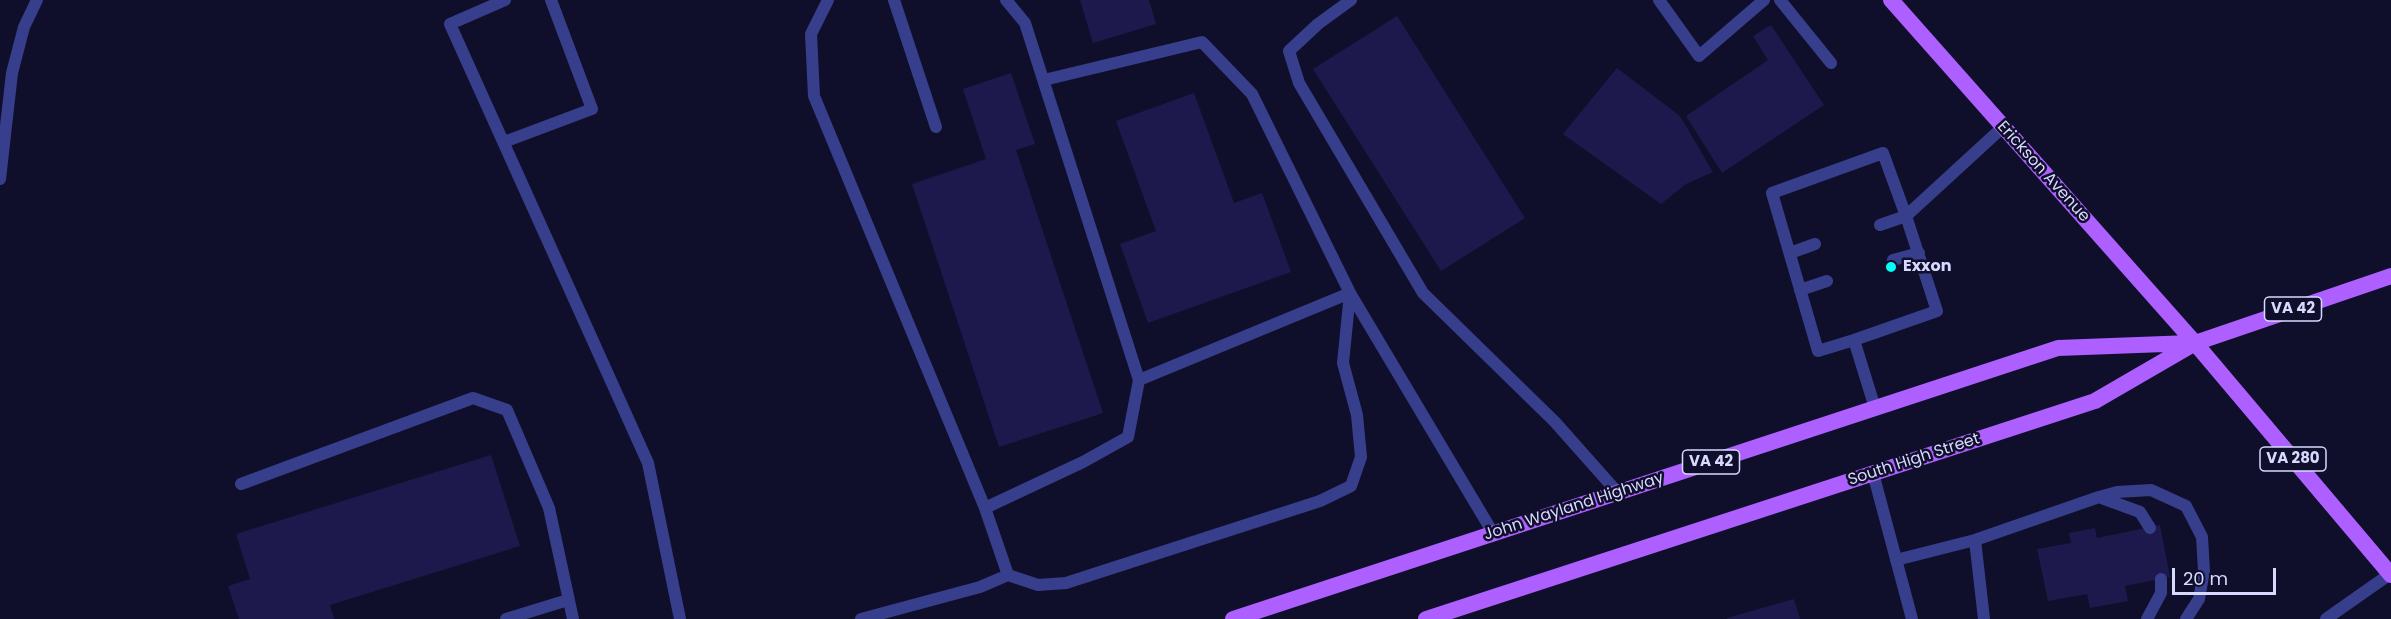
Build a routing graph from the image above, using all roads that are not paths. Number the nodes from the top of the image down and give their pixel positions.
1 (37, 0) edge
2 (505, 0) edge
3 (551, 0) edge
4 (828, 0) edge
5 (894, 0) edge
6 (1006, 0) edge
7 (1351, 0) edge
8 (1659, 0) edge
9 (1780, 0) edge
10 (1891, 0) edge
11 (1758, 2) edge
12 (1831, 63) dead end
13 (1044, 80) junction
14 (2003, 127) junction
15 (936, 128) dead end
16 (504, 142) junction
17 (0, 179) edge
18 (1906, 216) junction
19 (1880, 225) dead end
20 (1815, 244) dead end
21 (1790, 253) junction
22 (1919, 253) junction
23 (1893, 260) dead end
24 (2391, 276) edge
25 (1827, 281) dead end
26 (1800, 290) junction
27 (1350, 293) junction
28 (1854, 340) junction
29 (2195, 343) junction
30 (1139, 381) junction
31 (1875, 408) junction
32 (1873, 473) junction
33 (241, 484) dead end
34 (1618, 493) junction
35 (2099, 497) junction
36 (985, 508) junction
37 (2150, 528) dead end
38 (1493, 533) junction
39 (1975, 540) junction
40 (1896, 560) junction
41 (1008, 575) junction
42 (2390, 575) edge
43 (2161, 579) dead end
44 (568, 600) junction
45 (506, 619) edge
46 (573, 619) edge
47 (680, 619) edge
48 (861, 619) edge
49 (1233, 619) edge
50 (1426, 619) edge
51 (1912, 619) edge
52 (1984, 619) edge
53 (2147, 619) edge
54 (2186, 619) edge
55 (2326, 619) edge

1 - 17 lane
2 - 16 lane
3 - 16 lane
4 - 36 lane
5 - 15 lane
6 - 13 lane
7 - 34 lane
8 - 11 lane
9 - 12 lane
10 - 14 main road, Erickson Avenue
13 - 27 lane
13 - 30 lane
14 - 18 lane
14 - 29 main road, Erickson Avenue
16 - 47 lane
18 - 19 lane
18 - 21 lane
18 - 22 lane
20 - 21 lane
21 - 26 lane
22 - 23 lane
22 - 28 lane
24 - 29 main road, South High Street / VA 42
25 - 26 lane
26 - 28 lane
27 - 30 lane
27 - 38 lane
27 - 41 lane
28 - 31 lane
29 - 31 main road, John Wayland Highway / VA 42
29 - 32 main road, South High Street / VA 42
29 - 42 main road, VA 280
30 - 36 lane
31 - 34 main road, John Wayland Highway / VA 42
32 - 40 lane
32 - 50 main road, South High Street / VA 42
33 - 44 lane
34 - 38 main road, John Wayland Highway / VA 42
35 - 37 lane
35 - 39 lane
35 - 54 lane
36 - 41 lane
38 - 49 main road, John Wayland Highway / VA 42
39 - 40 lane
39 - 52 lane
40 - 51 lane
41 - 48 lane
42 - 55 lane
43 - 53 lane
44 - 45 lane
44 - 46 lane

